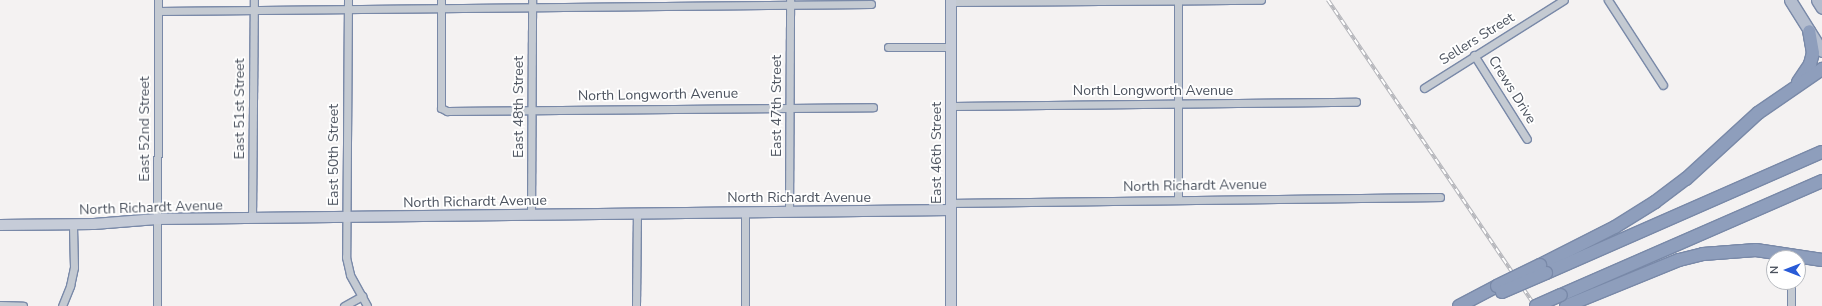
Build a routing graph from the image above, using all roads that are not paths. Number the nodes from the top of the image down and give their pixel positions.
1 (158, 0) edge
2 (254, 0) edge
3 (348, 0) edge
4 (441, 0) edge
5 (532, 0) edge
6 (1178, 0) edge
7 (1261, 0) edge
8 (1564, 0) edge
9 (1608, 0) edge
10 (1790, 0) edge
11 (1817, 0) edge
12 (951, 1) edge
13 (790, 2) edge
14 (871, 4) dead end
15 (441, 8) junction
16 (532, 8) junction
17 (1822, 8) edge
18 (348, 9) junction
19 (158, 11) junction
20 (254, 11) junction
21 (1809, 31) junction
22 (888, 47) dead end
23 (951, 47) junction
24 (1822, 51) edge
25 (1474, 55) junction
26 (1822, 69) edge
27 (1797, 84) junction
28 (1663, 86) dead end
29 (1424, 88) dead end
30 (1356, 102) dead end
31 (1178, 104) junction
32 (790, 106) junction
33 (951, 106) junction
34 (873, 107) dead end
35 (532, 110) junction
36 (1527, 138) dead end
37 (1822, 152) edge
38 (1822, 180) edge
39 (1440, 197) dead end
40 (1178, 200) junction
41 (951, 207) junction
42 (745, 212) junction
43 (790, 212) junction
44 (637, 214) junction
45 (532, 215) junction
46 (347, 217) junction
47 (252, 218) junction
48 (157, 219) junction
49 (0, 225) edge
50 (73, 225) junction
51 (1822, 260) edge
52 (1543, 269) junction
53 (1500, 289) junction
54 (1791, 290) edge
55 (362, 296) junction
56 (1565, 302) edge
57 (0, 305) edge
58 (23, 306) edge
59 (62, 306) edge
60 (157, 306) edge
61 (344, 306) edge
62 (367, 306) edge
63 (636, 306) edge
64 (745, 306) edge
65 (951, 306) edge
66 (1459, 306) edge
67 (1470, 306) edge
68 (1536, 306) edge
69 (1791, 306) edge

1 - 19 street, East 52nd Street
2 - 20 street, East 51st Street
3 - 18 street, East 50th Street
4 - 15 street
5 - 16 street, East 48th Street
6 - 7 street
6 - 12 street
6 - 31 street
8 - 25 street, Sellers Street
9 - 28 street
10 - 21 main road
11 - 17 main road
12 - 23 street, East 46th Street
13 - 14 street
13 - 16 street
13 - 32 street, East 47th Street
15 - 16 street
15 - 18 street
15 - 35 street, North Longworth Avenue
16 - 35 street, East 48th Street
18 - 20 street
18 - 46 street, East 50th Street
19 - 20 street
19 - 48 street, East 52nd Street
20 - 47 street, East 51st Street
21 - 24 main road
21 - 27 highway
22 - 23 street
23 - 33 street, East 46th Street
25 - 29 street, Sellers Street
25 - 36 street, Crews Drive
26 - 27 highway
27 - 52 highway
30 - 31 street, North Longworth Avenue
31 - 33 street, North Longworth Avenue
31 - 40 street
32 - 34 street, North Longworth Avenue
32 - 35 street, North Longworth Avenue
32 - 43 street, East 47th Street
33 - 41 street, East 46th Street
35 - 45 street, East 48th Street
37 - 52 highway
38 - 56 highway
39 - 40 street, North Richardt Avenue
40 - 41 street, North Richardt Avenue
41 - 43 street, North Richardt Avenue
41 - 65 street, East 46th Street
42 - 43 street, North Richardt Avenue
42 - 44 street, North Richardt Avenue
42 - 64 street
44 - 45 street, North Richardt Avenue
44 - 63 street
45 - 46 street, North Richardt Avenue
46 - 47 street, North Richardt Avenue
46 - 55 street, East 50th Street
47 - 48 street, North Richardt Avenue
48 - 50 street, North Richardt Avenue
48 - 60 street, East 52nd Street
49 - 50 street, North Richardt Avenue
50 - 59 street
51 - 56 highway
52 - 53 highway, bridge
53 - 66 highway
53 - 67 highway
54 - 69 street
55 - 61 street
55 - 62 street, East 50th Street
56 - 68 highway, bridge
57 - 58 street

